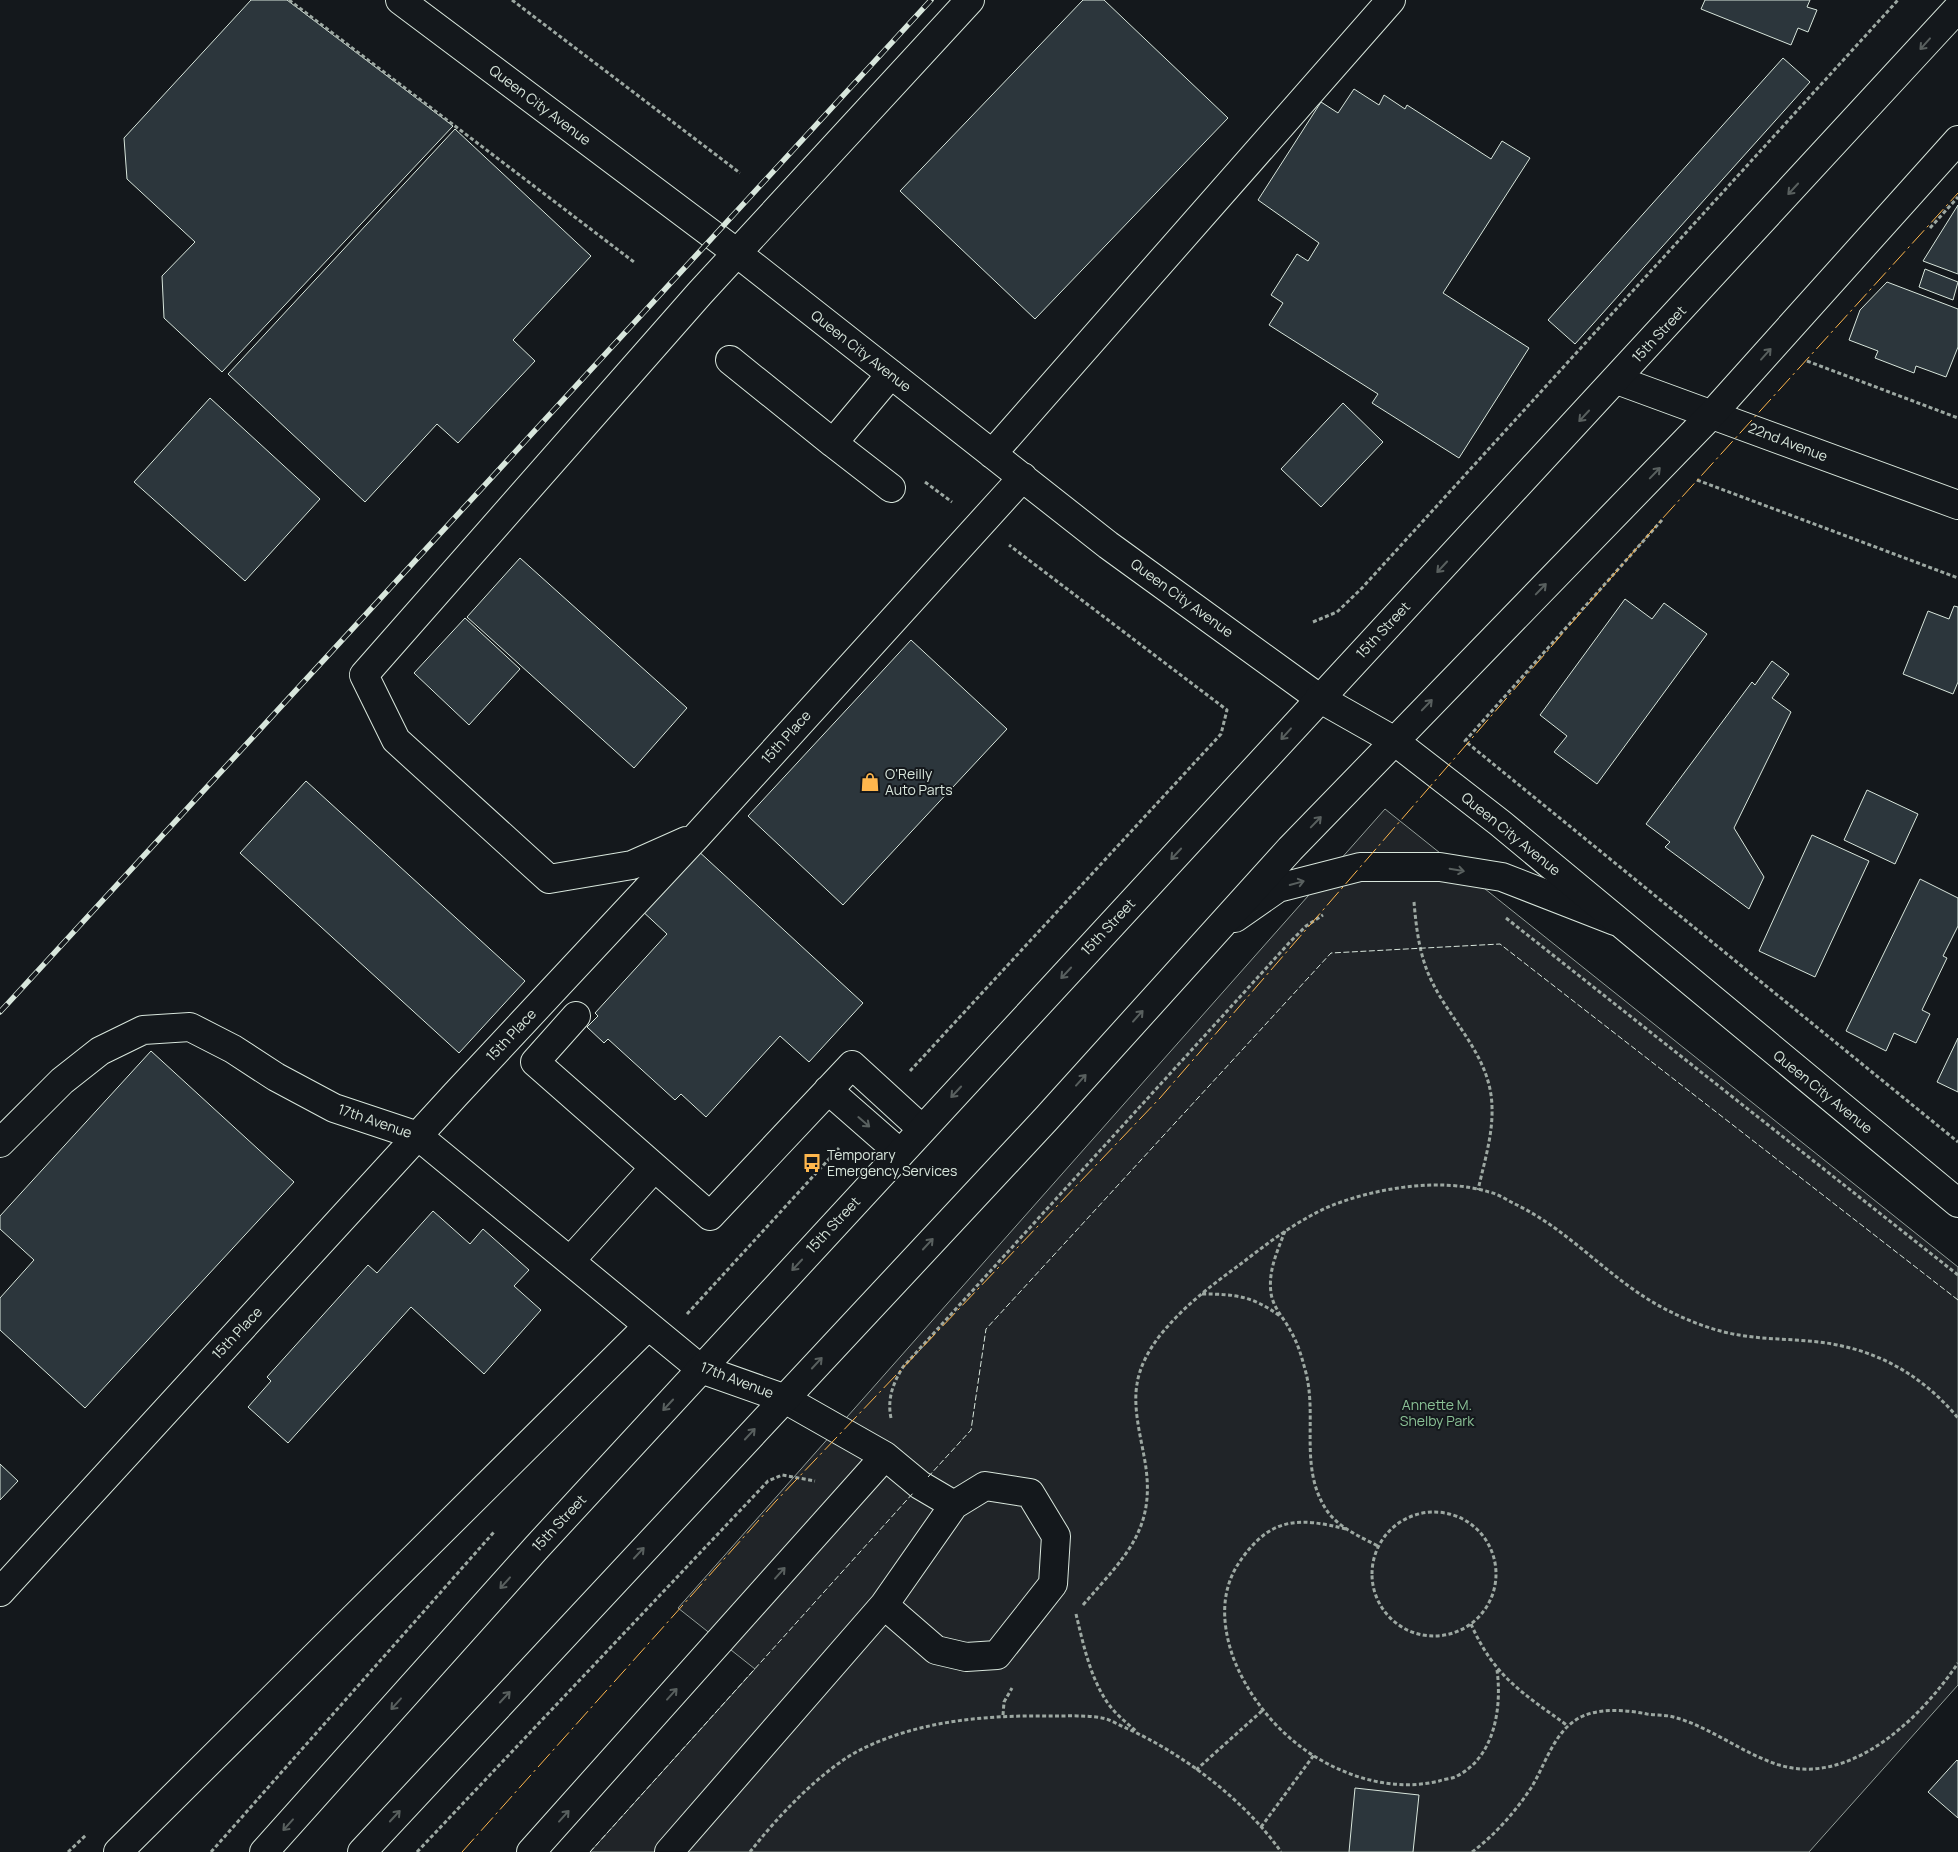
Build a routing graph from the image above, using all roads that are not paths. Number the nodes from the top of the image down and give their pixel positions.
1 (400, 0) edge
2 (970, 0) edge
3 (1391, 0) edge
4 (1958, 8) edge
5 (1958, 140) edge
6 (737, 252) junction
7 (730, 360) dead end
8 (891, 374) junction
9 (1617, 380) junction
10 (1713, 413) junction
11 (833, 443) junction
12 (992, 454) junction
13 (1023, 477) junction
14 (891, 488) dead end
15 (1958, 506) edge
16 (1319, 698) junction
17 (1393, 740) junction
18 (697, 836) junction
19 (1615, 921) junction
20 (1211, 934) junction
21 (576, 1016) dead end
22 (828, 1090) junction
23 (922, 1129) junction
24 (418, 1136) junction
25 (0, 1143) edge
26 (900, 1153) junction
27 (654, 1168) junction
28 (1958, 1203) edge
29 (570, 1261) junction
30 (656, 1332) junction
31 (701, 1369) junction
32 (783, 1398) junction
33 (875, 1450) junction
34 (954, 1505) junction
35 (0, 1592) edge
36 (884, 1605) junction
37 (118, 1852) edge
38 (264, 1852) edge
39 (362, 1852) edge
40 (531, 1852) edge
41 (669, 1852) edge

1 - 6 street, Queen City Avenue
2 - 6 street
3 - 12 street
4 -> 9 street, 15th Street
10 -> 5 street
6 - 8 street, Queen City Avenue
6 - 18 street
7 - 11 street
8 - 11 street
8 - 12 street, Queen City Avenue
9 - 10 street, 22nd Avenue
9 -> 16 street, 15th Street
10 - 15 street, 22nd Avenue
17 -> 10 street
11 - 14 street
12 - 13 street, Queen City Avenue
13 - 16 street, Queen City Avenue
13 - 18 street, 15th Place
16 - 17 street, Queen City Avenue
16 -> 23 street, 15th Street
17 - 19 street, Queen City Avenue
20 -> 17 street
18 - 24 street, 15th Place
20 -> 19 street
19 - 28 street, Queen City Avenue
32 -> 20 street
21 - 27 street
22 - 23 street
22 -> 26 street
22 - 27 street
23 - 26 street, 15th Street
24 - 25 street, 17th Avenue
24 - 29 street, 17th Avenue
24 - 35 street, 15th Place
26 -> 31 street, 15th Street
27 - 29 street
29 - 30 street, 17th Avenue
30 - 31 street, 17th Avenue
30 - 37 street
31 - 32 street, 17th Avenue
31 -> 38 street, 15th Street
32 - 33 street, 17th Avenue
39 -> 32 street
33 - 34 street, 17th Avenue
40 -> 33 street
34 - 36 street
34 - 36 street
36 - 41 street

